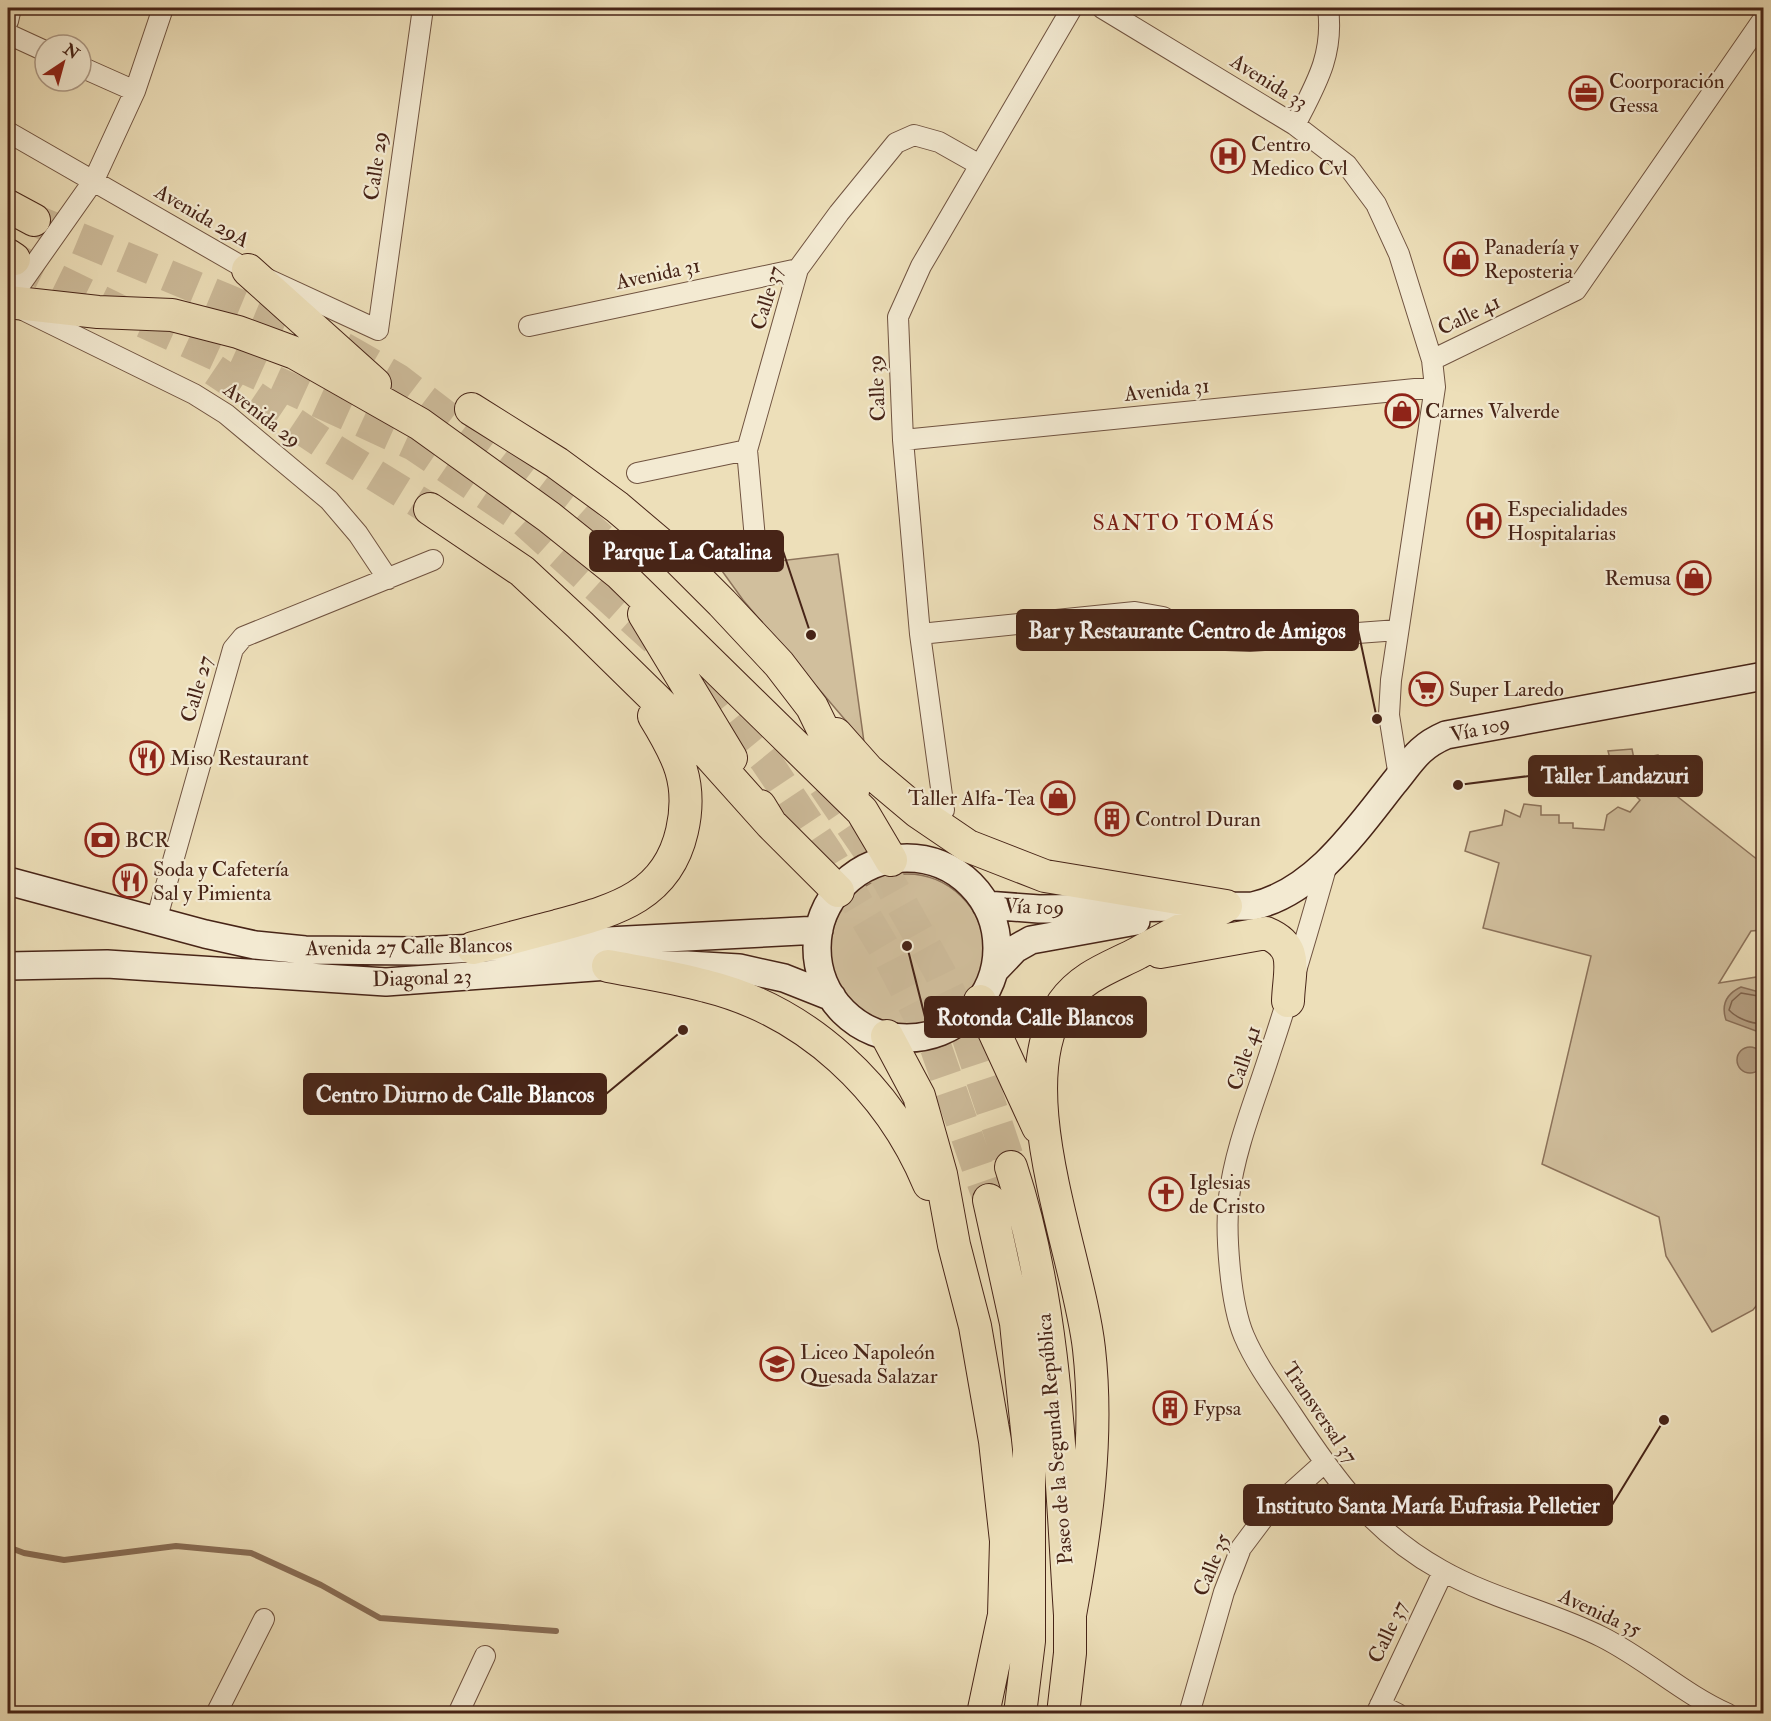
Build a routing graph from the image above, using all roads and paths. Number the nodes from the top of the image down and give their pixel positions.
1 (11, 8) edge
2 (163, 8) edge
3 (423, 8) edge
4 (1072, 8) edge
5 (1102, 8) edge
6 (1329, 8) edge
7 (1764, 18) edge
8 (8, 21) edge
9 (8, 34) edge
10 (33, 45) edge
11 (93, 72) edge
12 (135, 91) junction
13 (1295, 125) junction
14 (8, 132) edge
15 (978, 164) junction
16 (94, 180) junction
17 (798, 269) junction
18 (248, 270) junction
19 (8, 302) edge
20 (528, 326) dead end
21 (378, 330) joint
22 (1432, 360) junction
23 (1435, 387) junction
24 (471, 410) dead end
25 (420, 424) junction
26 (903, 440) junction
27 (747, 450) junction
28 (637, 473) dead end
29 (430, 509) tunnel mouth
30 (756, 550) dead end
31 (433, 560) dead end
32 (620, 574) junction
33 (388, 579) junction
34 (1398, 630) junction
35 (920, 634) junction
36 (627, 672) junction
37 (1764, 676) edge
38 (812, 707) junction
39 (1399, 777) junction
40 (944, 810) dead end
41 (862, 811) junction
42 (771, 824) junction
43 (891, 860) junction
44 (1328, 861) junction
45 (8, 881) edge
46 (838, 891) junction
47 (986, 905) junction
48 (1226, 906) junction
49 (156, 921) junction
50 (819, 930) junction
51 (473, 948) junction
52 (1130, 957) junction
53 (8, 966) edge
54 (608, 966) junction
55 (995, 970) junction
56 (832, 997) junction
57 (980, 1000) junction
58 (1288, 1001) junction
59 (887, 1036) junction
60 (1046, 1144) junction
61 (1011, 1167) tunnel mouth
62 (989, 1200) tunnel mouth
63 (954, 1245) junction
64 (1231, 1273) joint
65 (1324, 1463) junction
66 (1443, 1572) junction
67 (1029, 1592) junction
68 (1070, 1615) junction
69 (264, 1619) dead end
70 (1070, 1653) junction
71 (485, 1656) dead end
72 (1384, 1711) edge
73 (216, 1713) edge
74 (459, 1713) edge
75 (983, 1713) edge
76 (998, 1713) edge
77 (1020, 1713) edge
78 (1062, 1713) edge
79 (1077, 1713) edge
80 (1189, 1713) edge
81 (1728, 1713) edge

1 - 8 street
2 - 12 street
3 - 21 street, Calle 29
4 - 15 street, Calle 39
5 - 13 street, Avenida 33
6 - 13 street
7 - 22 street, Calle 41
9 - 10 street
11 - 12 street
12 - 16 street
13 - 22 street, Avenida 33
14 - 16 street, Avenida 29A
15 - 17 street, Calle 37
15 - 26 street, Calle 39
16 - 18 street, Avenida 29A
16 - 19 street
17 - 20 street, Avenida 31
17 - 27 street, Calle 37
18 - 21 street, Avenida 29A
18 - 25 highway
19 - 25 highway
19 - 33 street, Avenida 29
22 - 23 street, Calle 41
23 - 26 street, Avenida 31
23 - 34 street, Calle 41
24 - 38 highway
25 - 32 highway
26 - 35 street, Calle 39
27 - 28 street
27 - 30 street, Calle 37
29 - 36 highway
31 - 33 street, Calle 27
32 - 41 highway
32 - 42 highway
33 - 49 street, Calle 27
34 - 35 street
34 - 39 street, Calle 41
35 - 40 street, Calle 39
36 - 42 highway
36 - 51 highway
37 - 39 main road, Vía 109
38 - 41 highway
38 - 48 highway
39 - 44 main road, Vía 109
41 - 43 highway
42 - 46 highway
43 - 46 main road
43 - 47 main road
44 - 48 main road, Vía 109
44 - 58 street, Calle 41
45 - 49 main road, Avenida 27 Calle Blancos
46 - 50 main road
47 - 48 main road, Vía 109
47 - 55 main road
48 - 52 highway
48 - 55 main road, Vía 109
49 - 51 main road, Avenida 27 Calle Blancos
50 - 51 main road, Avenida 27 Calle Blancos
50 - 56 main road
52 - 58 highway
52 - 60 highway
53 - 54 main road, Diagonal 23
54 - 56 main road, Diagonal 23
54 - 63 highway
55 - 57 main road
56 - 59 main road
57 - 59 main road
57 - 60 highway
58 - 64 street, Calle 41
59 - 63 highway
60 - 68 highway
61 - 68 highway, Paseo de la Segunda República
62 - 67 highway, Paseo de la Segunda República
63 - 75 highway
64 - 65 street, Transversal 37
65 - 66 street, Transversal 37
65 - 80 street, Calle 35
66 - 72 street, Calle 37
66 - 81 street, Avenida 35
67 - 76 highway
67 - 77 highway, Paseo de la Segunda República
68 - 70 highway, Paseo de la Segunda República
69 - 73 street
70 - 78 highway, Paseo de la Segunda República
70 - 79 highway
71 - 74 street

